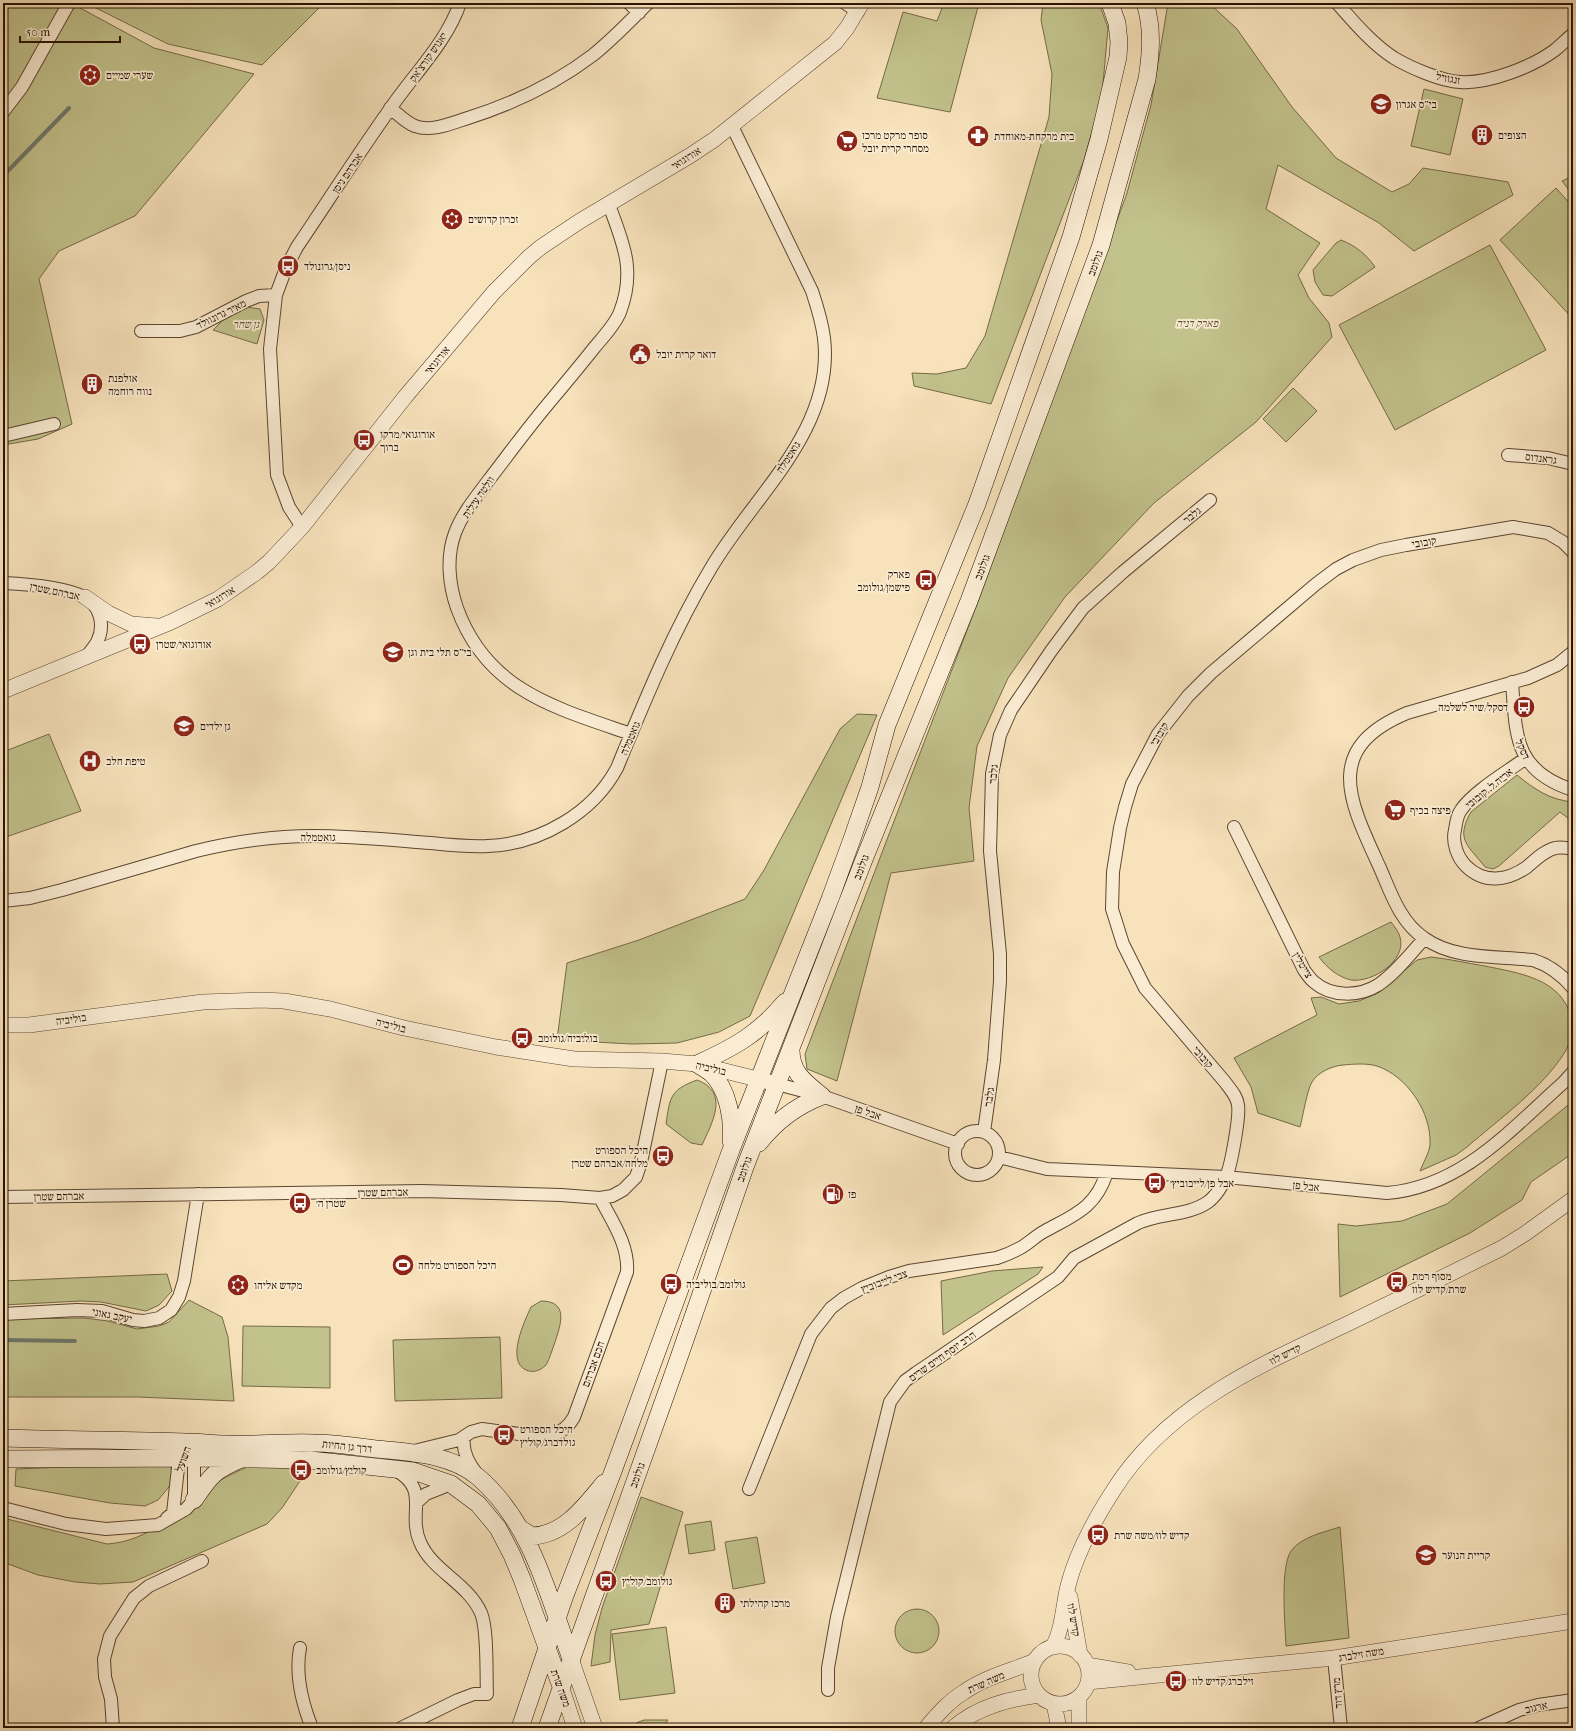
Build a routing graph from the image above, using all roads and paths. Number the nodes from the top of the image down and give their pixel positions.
1 (69, 3) edge
2 (460, 3) edge
3 (629, 3) edge
4 (648, 3) edge
5 (845, 3) edge
6 (1110, 3) edge
7 (1337, 3) edge
8 (1147, 6) edge
9 (860, 8) edge
10 (639, 13) junction
11 (1573, 34) edge
12 (390, 108) junction
13 (3, 112) edge
14 (732, 126) junction
15 (609, 205) junction
16 (276, 295) junction
17 (141, 331) dead end
18 (54, 424) dead end
19 (3, 436) edge
20 (1508, 455) dead end
21 (1573, 464) edge
22 (1210, 500) dead end
23 (302, 527) junction
24 (1573, 552) edge
25 (3, 583) edge
26 (85, 597) junction
27 (162, 626) junction
28 (1573, 652) edge
29 (86, 657) junction
30 (1512, 682) junction
31 (3, 691) edge
32 (631, 734) junction
33 (1526, 758) junction
34 (1573, 790) edge
35 (1234, 827) dead end
36 (1573, 849) edge
37 (3, 901) edge
38 (1424, 939) junction
39 (1573, 988) edge
40 (793, 992) junction
41 (3, 1025) edge
42 (791, 1050) junction
43 (662, 1061) junction
44 (697, 1064) junction
45 (1573, 1072) edge
46 (758, 1080) junction
47 (777, 1084) junction
48 (822, 1096) junction
49 (984, 1132) junction
50 (958, 1144) junction
51 (731, 1150) junction
52 (999, 1157) junction
53 (745, 1167) junction
54 (1107, 1172) junction
55 (1226, 1178) junction
56 (198, 1194) junction
57 (3, 1197) edge
58 (600, 1198) junction
59 (1573, 1199) edge
60 (3, 1314) edge
61 (3, 1438) edge
62 (464, 1438) junction
63 (189, 1442) junction
64 (409, 1452) junction
65 (188, 1458) junction
66 (3, 1459) edge
67 (241, 1459) junction
68 (392, 1468) junction
69 (612, 1474) junction
70 (479, 1477) junction
71 (451, 1484) junction
72 (749, 1489) dead end
73 (194, 1500) junction
74 (416, 1503) junction
75 (3, 1508) edge
76 (158, 1525) junction
77 (521, 1529) junction
78 (202, 1561) dead end
79 (1068, 1584) junction
80 (557, 1618) junction
81 (1573, 1621) edge
82 (1053, 1647) junction
83 (300, 1648) dead end
84 (546, 1649) junction
85 (1334, 1658) junction
86 (572, 1659) junction
87 (1084, 1660) junction
88 (1035, 1661) junction
89 (1148, 1677) junction
90 (1088, 1682) junction
91 (562, 1689) junction
92 (828, 1690) dead end
93 (1039, 1695) junction
94 (1079, 1697) junction
95 (1573, 1700) edge
96 (1054, 1704) junction
97 (113, 1728) edge
98 (312, 1728) edge
99 (401, 1728) edge
100 (520, 1728) edge
101 (548, 1728) edge
102 (575, 1728) edge
103 (595, 1728) edge
104 (926, 1728) edge
105 (953, 1728) edge
106 (1059, 1728) edge
107 (1079, 1728) edge
108 (1341, 1728) edge
109 (1479, 1728) edge

1 - 13 street
2 - 12 street, יאנוש קורצ'אק
3 - 10 street
4 - 10 street
5 - 9 street
6 - 40 main road, גולומב
7 - 11 street, זנגוויל
8 - 42 main road, גולומב
9 - 14 street, אורוגואי
10 - 12 street
12 - 16 street, אברהם ניסן
14 - 15 street, אורוגואי
14 - 32 street, גואטמלה
15 - 23 street, אורוגואי
15 - 32 street, וולטה עילית
16 - 17 street, מאיר גרונוולד
16 - 23 street, אברהם ניסן
18 - 19 street
20 - 21 street, גראנדוס
22 - 49 street, גלבר
23 - 27 street, אורוגואי
24 - 55 street, קובובי
25 - 26 street, אברהם שטרן
26 - 27 street
26 - 29 street, אברהם שטרן
27 - 29 street, אורוגואי
28 - 30 street
29 - 31 street, אורוגואי
30 - 33 street, דסקל
30 - 38 street
32 - 37 street, גואטמלה
33 - 34 street, דסקל
33 - 36 street, אריה ל. קובובי
35 - 38 street, צייטלין
38 - 39 street
40 - 44 main road
40 - 46 main road, גולומב
41 - 43 street, בוליביה
42 - 47 main road, גולומב
42 - 48 main road
43 - 44 street, בוליביה
43 - 58 street, אברהם שטרן
44 - 46 street, בוליביה
44 - 51 main road
45 - 55 street, אבל פן
46 - 47 street, בוליביה
46 - 51 main road, גולומב
47 - 48 street, אבל פן
47 - 53 main road, גולומב
48 - 50 street, אבל פן
48 - 53 main road
49 - 50 street
49 - 52 street
50 - 52 street
51 - 69 main road, גולומב
52 - 54 street, אבל פן
53 - 86 main road, גולומב
54 - 55 street, אבל פן
54 - 72 street, צבי לייבוביץ
55 - 92 street, הרב יוסף חיים שרים
56 - 57 street, אברהם שטרן
56 - 58 street, אברהם שטרן
56 - 60 street, יעקב גאוני
58 - 62 street, חכם אברהם
59 - 79 street, קדיש לוז
61 - 63 main road, דרך גן החיות
62 - 64 street, חכם אברהם
62 - 70 street
63 - 64 main road, דרך גן החיות
63 - 65 street, השועל
64 - 70 main road, דרך גן החיות
65 - 66 main road, דרך גן החיות
65 - 67 main road, דרך גן החיות
65 - 73 street, השועל
65 - 76 street, השועל
67 - 68 main road, דרך גן החיות
67 - 73 main road
68 - 71 main road, דרך גן החיות
68 - 74 street
69 - 77 main road
69 - 80 main road, גולומב
70 - 77 main road, דרך גן החיות
71 - 74 street
71 - 84 main road, דרך גן החיות
73 - 76 street
74 - 99 street
75 - 76 street
77 - 80 main road, דרך גן החיות
78 - 97 street
79 - 82 street, קדיש לוז
79 - 87 street, קדיש לוז
80 - 84 main road, גולומב
80 - 86 main road, דרך גן החיות
81 - 85 street, משה זילברג
82 - 87 street
82 - 88 street
83 - 98 street
84 - 91 main road, משה שרת
84 - 100 main road, גולומב
85 - 89 street, משה זילברג
85 - 108 street, מרץ דוד
86 - 91 main road, גולומב
86 - 103 street, משה שרת
87 - 89 street, משה זילברג
87 - 90 street
88 - 93 street
88 - 104 street, משה שרת
89 - 90 street, משה זילברג
90 - 94 street
91 - 101 main road, גולומב
91 - 102 street, משה שרת
93 - 96 street
93 - 105 street, משה שרת
94 - 96 street
94 - 107 street
95 - 109 street, ארגוב
96 - 106 street

